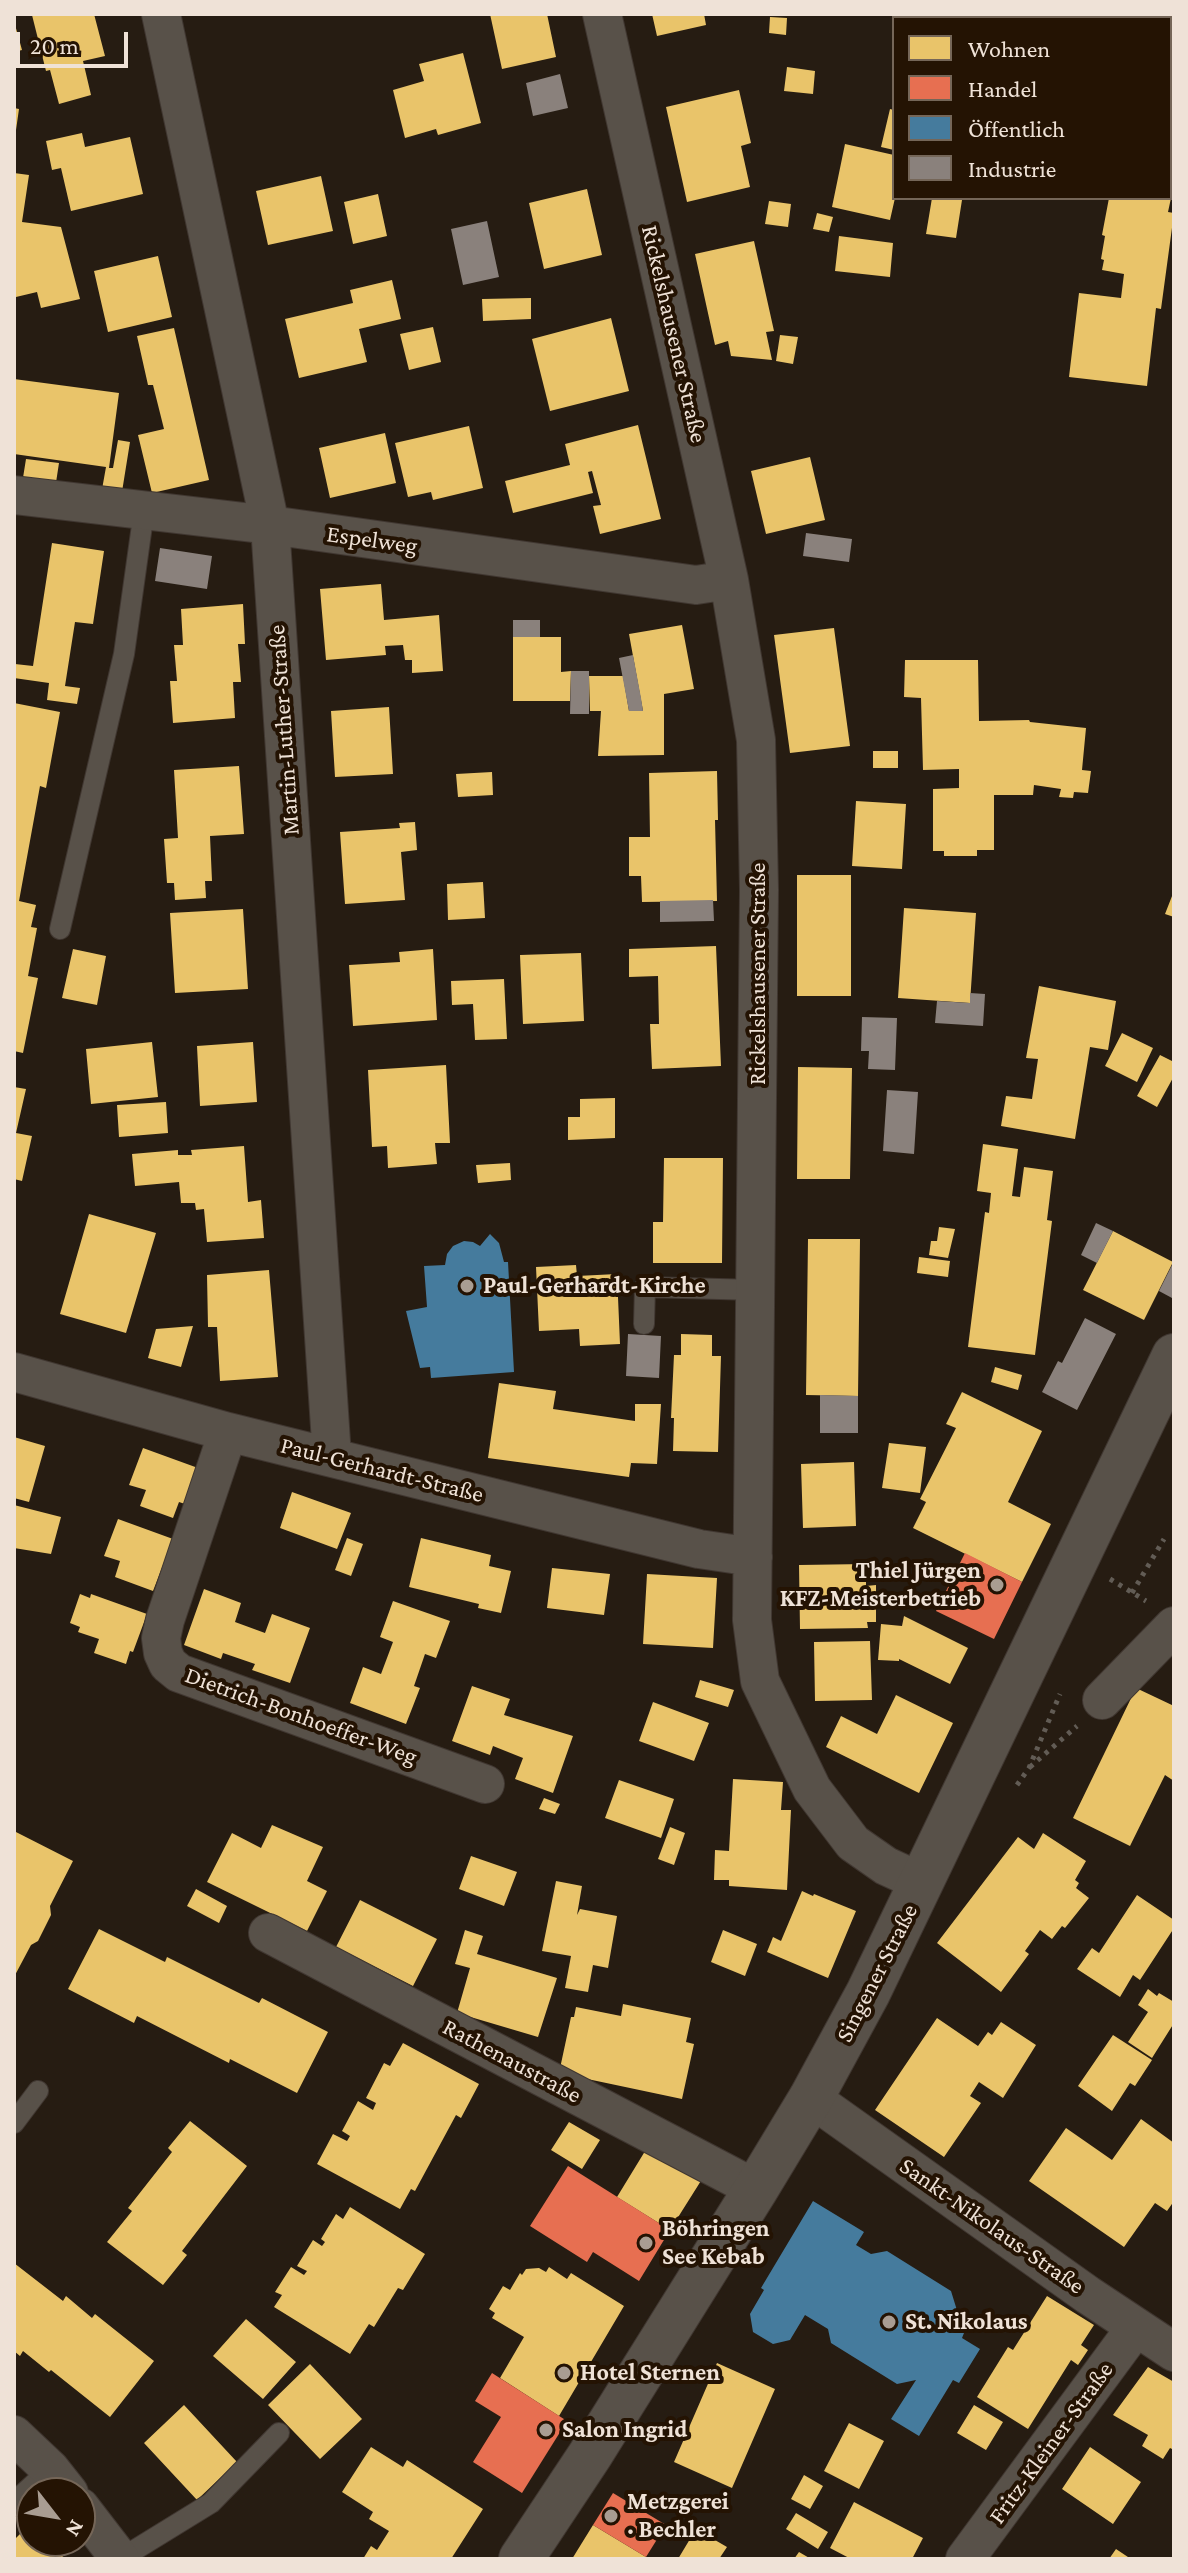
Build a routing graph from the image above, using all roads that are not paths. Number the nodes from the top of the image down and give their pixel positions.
1 (161, 14) edge
2 (602, 14) edge
3 (14, 495) edge
4 (144, 511) junction
5 (270, 525) junction
6 (729, 580) junction
7 (60, 929) dead end
8 (756, 1290) junction
9 (644, 1324) dead end
10 (1174, 1356) edge
11 (14, 1372) edge
12 (228, 1432) junction
13 (332, 1457) junction
14 (753, 1557) junction
15 (1164, 1616) edge
16 (1102, 1700) road end
17 (485, 1784) dead end
18 (923, 1883) junction
19 (268, 1933) dead end
20 (38, 2091) dead end
21 (811, 2098) junction
22 (14, 2123) edge
23 (756, 2189) junction
24 (1136, 2327) junction
25 (1174, 2352) edge
26 (279, 2433) dead end
27 (14, 2435) edge
28 (56, 2477) edge
29 (96, 2528) edge
30 (120, 2559) edge
31 (521, 2559) edge
32 (965, 2559) edge

1 - 5 street, Martin-Luther-Straße
2 - 6 street, Rickelshausener Straße
3 - 4 street, Espelweg
4 - 5 street, Espelweg
4 - 7 lane
5 - 6 street, Espelweg
5 - 13 street, Martin-Luther-Straße
6 - 8 street, Rickelshausener Straße
8 - 9 lane
8 - 14 street, Rickelshausener Straße
10 - 18 street, Singener Straße
11 - 12 street, Paul-Gerhardt-Straße
12 - 13 street, Paul-Gerhardt-Straße
12 - 17 street, Dietrich-Bonhoeffer-Weg
13 - 14 street, Paul-Gerhardt-Straße
14 - 18 street, Rickelshausener Straße
15 - 16 street
18 - 21 street, Singener Straße
19 - 23 street, Rathenaustraße
20 - 22 lane
21 - 23 street, Singener Straße
21 - 24 street, Sankt-Nikolaus-Straße
23 - 31 street, Singener Straße
24 - 25 street, Sankt-Nikolaus-Straße
24 - 32 street, Fritz-Kleiner-Straße
26 - 30 lane
27 - 28 street
29 - 30 street

